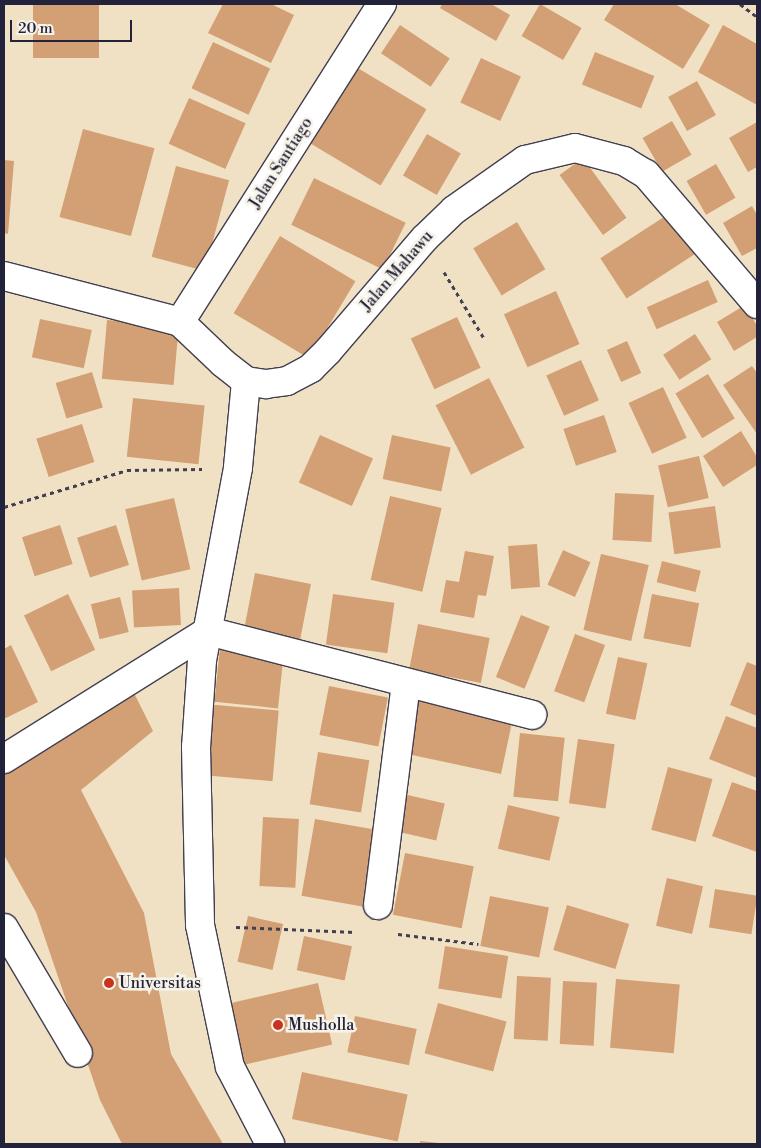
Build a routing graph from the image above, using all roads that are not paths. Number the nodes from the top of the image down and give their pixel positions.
1 (382, 4) edge
2 (4, 276) edge
3 (757, 304) edge
4 (180, 322) junction
5 (246, 380) junction
6 (208, 631) junction
7 (406, 683) junction
8 (532, 714) dead end
9 (4, 759) edge
10 (378, 905) dead end
11 (4, 928) edge
12 (78, 1053) dead end
13 (270, 1144) edge

1 - 4 street, Jalan Santiago
2 - 4 street, Jalan Mahawu
3 - 5 street, Jalan Mahawu
4 - 5 street, Jalan Mahawu
5 - 6 street
6 - 7 street
6 - 9 street
6 - 13 street
7 - 8 street
7 - 10 street
11 - 12 street

